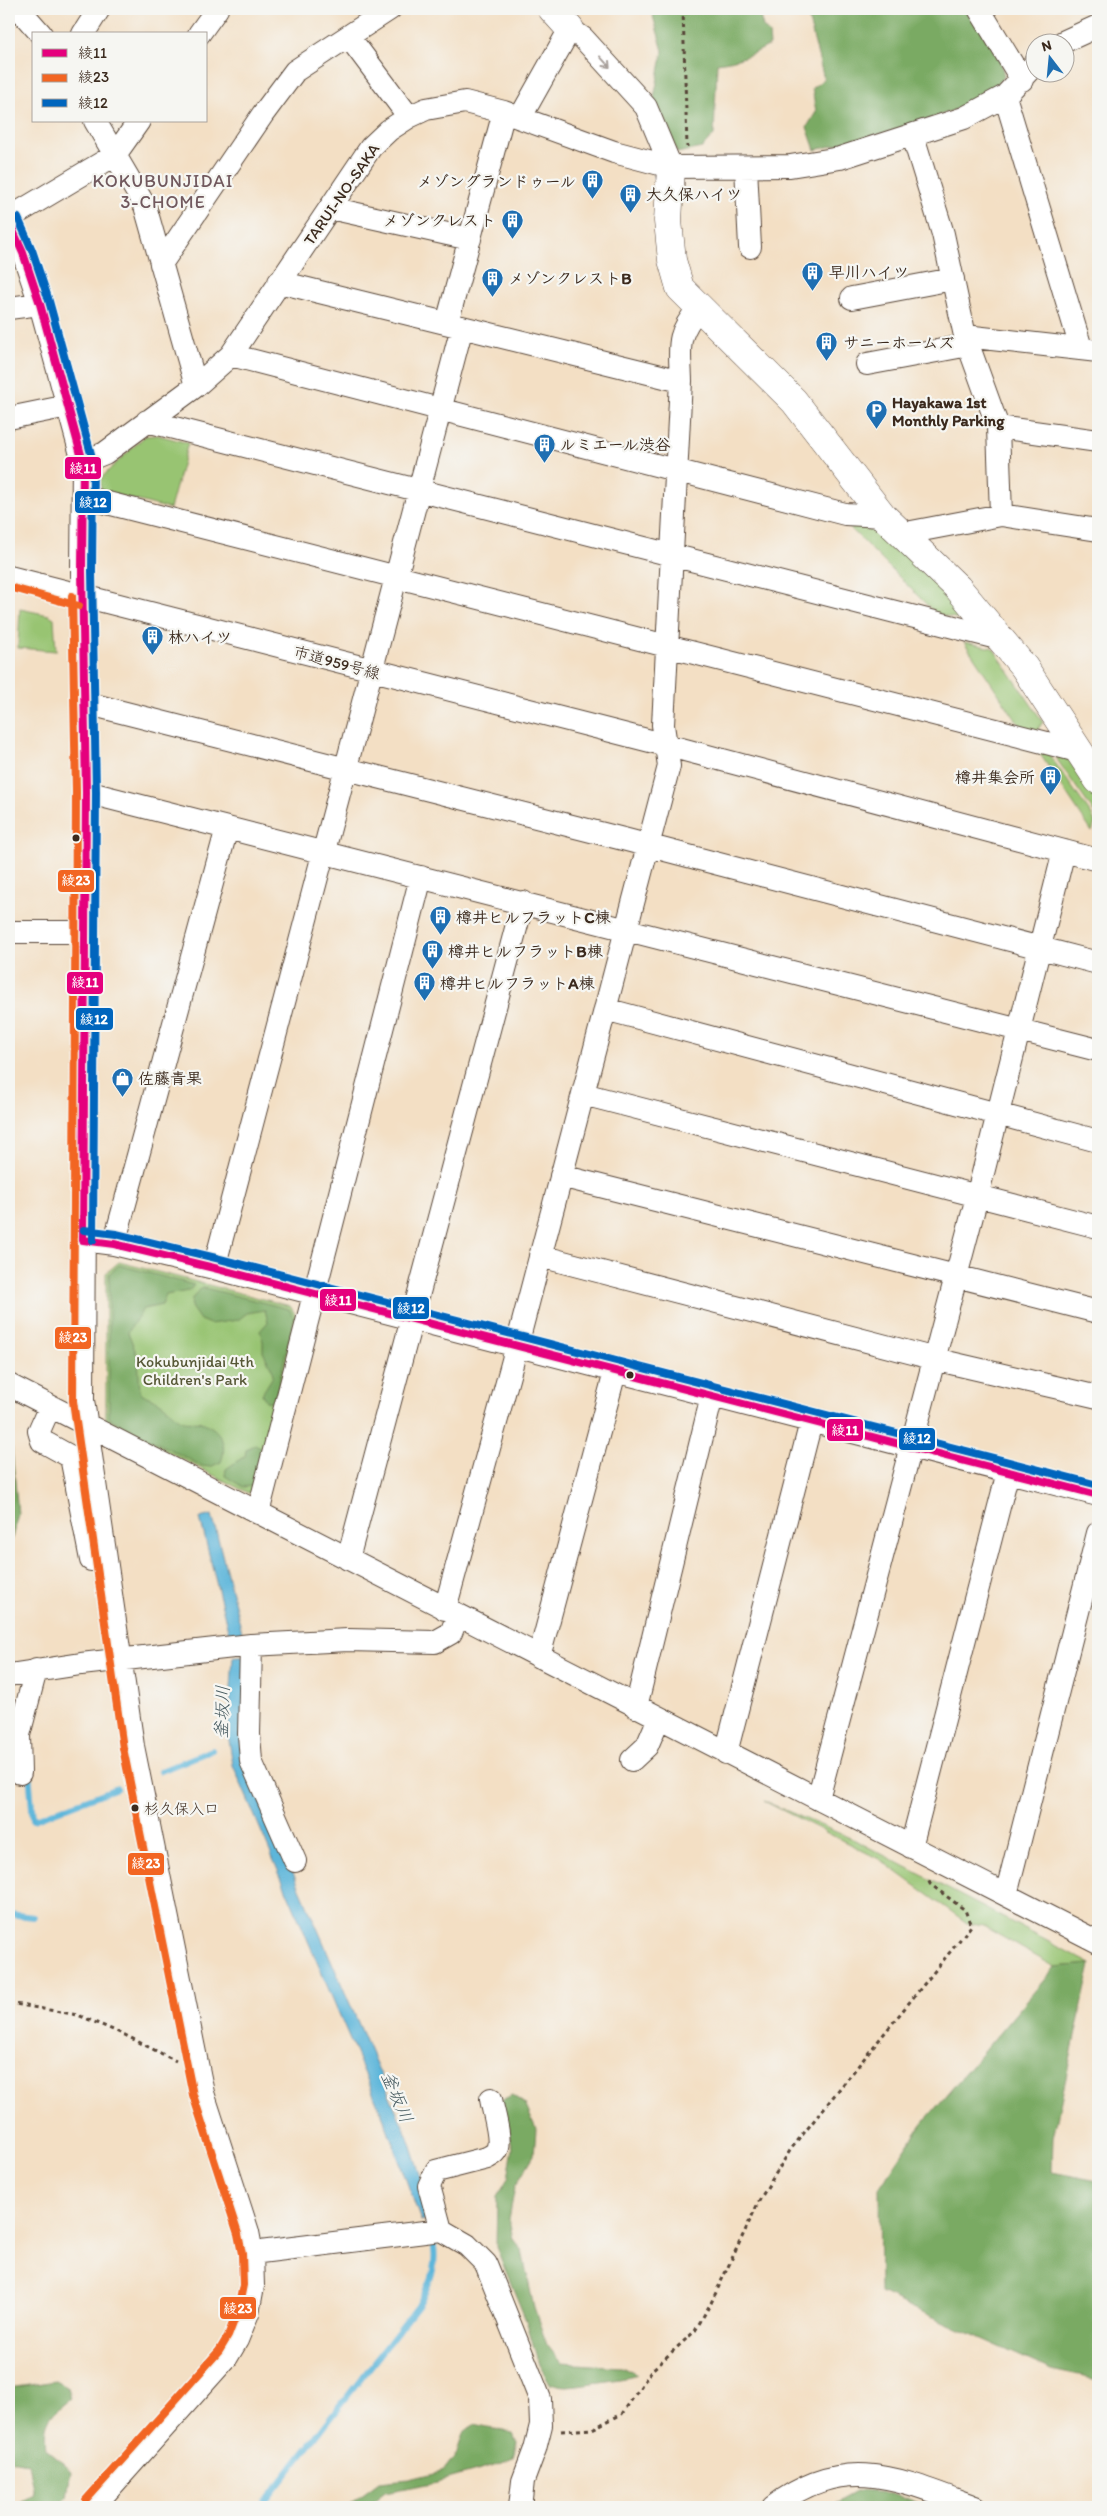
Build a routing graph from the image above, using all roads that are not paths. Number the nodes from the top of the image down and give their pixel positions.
1 (19, 9) edge
2 (99, 9) edge
3 (217, 9) edge
4 (390, 9) edge
5 (552, 9) edge
6 (979, 9) edge
7 (570, 29) junction
8 (39, 32) edge
9 (84, 32) edge
10 (201, 32) edge
11 (1097, 32) edge
12 (349, 37) junction
13 (1074, 37) edge
14 (1024, 67) edge
15 (1024, 76) edge
16 (1005, 96) junction
17 (512, 115) junction
18 (409, 117) junction
19 (96, 122) edge
20 (138, 122) edge
21 (913, 136) junction
22 (115, 155) junction
23 (746, 167) junction
24 (679, 168) junction
25 (330, 208) junction
26 (9, 220) edge
27 (470, 239) junction
28 (750, 247) dead end
29 (161, 264) junction
30 (953, 279) junction
31 (279, 282) junction
32 (852, 298) dead end
33 (40, 304) junction
34 (9, 308) edge
35 (699, 308) junction
36 (454, 325) junction
37 (967, 340) junction
38 (1089, 350) edge
39 (231, 355) junction
40 (867, 364) dead end
41 (681, 381) junction
42 (196, 386) junction
43 (68, 406) junction
44 (440, 410) junction
45 (9, 418) edge
46 (147, 421) junction
47 (998, 427) junction
48 (1098, 442) edge
49 (83, 462) junction
50 (677, 469) junction
51 (418, 492) junction
52 (84, 497) junction
53 (1001, 514) junction
54 (892, 525) junction
55 (1098, 530) edge
56 (670, 556) junction
57 (397, 575) junction
58 (9, 577) edge
59 (82, 596) junction
60 (1001, 639) junction
61 (667, 644) junction
62 (372, 671) junction
63 (86, 703) junction
64 (666, 745) junction
65 (1090, 762) edge
66 (346, 769) junction
67 (86, 792) junction
68 (227, 828) junction
69 (648, 846) junction
70 (1064, 851) junction
71 (324, 852) junction
72 (1098, 860) edge
73 (421, 877) junction
74 (522, 902) junction
75 (626, 928) junction
76 (9, 932) edge
77 (85, 932) junction
78 (1041, 948) junction
79 (1098, 963) edge
80 (605, 1009) junction
81 (1018, 1029) junction
82 (1098, 1050) edge
83 (583, 1094) junction
84 (998, 1113) junction
85 (1098, 1141) edge
86 (561, 1176) junction
87 (977, 1197) junction
88 (1098, 1227) edge
89 (83, 1240) junction
90 (114, 1244) junction
91 (540, 1256) junction
92 (214, 1268) junction
93 (956, 1278) junction
94 (313, 1293) junction
95 (1098, 1312) edge
96 (411, 1319) junction
97 (516, 1347) junction
98 (934, 1358) junction
99 (615, 1372) junction
100 (9, 1385) edge
101 (712, 1396) junction
102 (1098, 1397) edge
103 (50, 1406) junction
104 (811, 1422) junction
105 (87, 1427) junction
106 (911, 1448) junction
107 (1008, 1472) junction
108 (1098, 1495) edge
109 (258, 1513) junction
110 (1098, 1533) edge
111 (348, 1559) junction
112 (107, 1576) junction
113 (451, 1612) junction
114 (251, 1645) junction
115 (540, 1657) junction
116 (120, 1659) junction
117 (36, 1670) junction
118 (9, 1675) edge
119 (636, 1707) junction
120 (658, 1718) junction
121 (726, 1753) junction
122 (632, 1760) dead end
123 (20, 1773) dead end
124 (818, 1799) junction
125 (911, 1846) junction
126 (295, 1861) dead end
127 (1006, 1895) junction
128 (1098, 1942) edge
129 (490, 2099) dead end
130 (434, 2231) junction
131 (252, 2252) junction
132 (93, 2507) edge
133 (520, 2507) edge
134 (773, 2507) edge
135 (975, 2507) edge

1 - 8 street
2 - 9 street
3 - 10 street
4 - 12 street
5 - 7 main road
6 - 14 street
7 - 17 street
7 -> 24 street
11 - 13 street
12 - 18 street
12 - 29 street
15 - 16 street, TARUI-NO-SAKA
16 - 21 street, TARUI-NO-SAKA
16 - 38 street
17 - 18 street, TARUI-NO-SAKA
17 - 24 street, TARUI-NO-SAKA
17 - 27 street
18 - 25 street, TARUI-NO-SAKA
19 - 22 street
20 - 22 street
21 - 23 street, TARUI-NO-SAKA
21 - 30 street
22 - 26 street
22 - 29 street
23 - 24 street, TARUI-NO-SAKA
23 - 28 street
24 - 35 main road
25 - 27 street
25 - 31 street, TARUI-NO-SAKA
26 - 33 street
27 - 36 street
29 - 42 street
30 - 32 street
30 - 37 street
31 - 36 street
31 - 39 street, TARUI-NO-SAKA
33 - 34 street
33 - 43 street
35 - 41 street
35 - 54 main road
36 - 41 street
36 - 44 street
37 - 38 street
37 - 40 street
37 - 47 street
39 - 42 street, TARUI-NO-SAKA
39 - 44 street
41 - 50 street
42 - 46 street, TARUI-NO-SAKA
43 - 45 street
43 - 49 street
44 - 50 street
44 - 51 street
46 - 49 street, TARUI-NO-SAKA
46 - 51 street
47 - 48 street
47 - 53 street
49 - 52 street
50 - 54 street
50 - 56 street
51 - 56 street
51 - 57 street
52 - 57 street
52 - 59 street
53 - 54 street
53 - 55 street
54 - 60 main road
56 - 60 street
56 - 61 street
57 - 61 street
57 - 62 street
58 - 59 street, 市道959号線
59 - 62 street, 市道959号線
59 - 63 street
60 - 65 main road
61 - 64 street
61 - 65 street
62 - 64 street, 市道959号線
62 - 66 street
63 - 66 street
63 - 67 street
64 - 69 street
64 - 70 street, 市道959号線
66 - 69 street
66 - 71 street
67 - 68 street
67 - 77 street
68 - 71 street
68 - 90 street
69 - 75 street
69 - 78 street
70 - 72 street, 市道959号線
70 - 78 street
71 - 73 street
71 - 92 street
73 - 74 street
73 - 94 street
74 - 75 street
74 - 96 street
75 - 80 street
75 - 81 street
76 - 77 street
77 - 89 street
78 - 79 street
78 - 81 street
80 - 83 street
80 - 84 street
81 - 82 street
81 - 84 street
83 - 86 street
83 - 87 street
84 - 85 street
84 - 87 street
86 - 91 street
86 - 93 street
87 - 88 street
87 - 93 street
89 - 90 street
89 - 105 street
90 - 92 street
91 - 97 street
91 - 98 street
92 - 94 street
93 - 95 street
93 - 98 street
94 - 96 street
94 - 109 street
96 - 97 street
96 - 111 street
97 - 99 street
97 - 113 street
98 - 102 street
98 - 106 street
99 - 101 street
99 - 115 street
100 - 103 street
101 - 104 street
101 - 119 street
103 - 105 street
103 - 112 street
104 - 106 street
104 - 121 street
105 - 109 street
105 - 112 street
106 - 107 street
106 - 124 street
107 - 108 street
107 - 125 street
109 - 111 street
110 - 127 street
111 - 113 street
112 - 116 street
113 - 114 street
113 - 115 street
114 - 116 street
114 - 126 street
115 - 119 street
116 - 117 street
116 - 131 street
117 - 118 street
117 - 123 street
119 - 120 street
120 - 121 street
120 - 122 street
121 - 124 street
124 - 125 street
125 - 127 street
127 - 128 street
129 - 130 street
130 - 131 street
130 - 133 street
131 - 132 street
134 - 135 street

